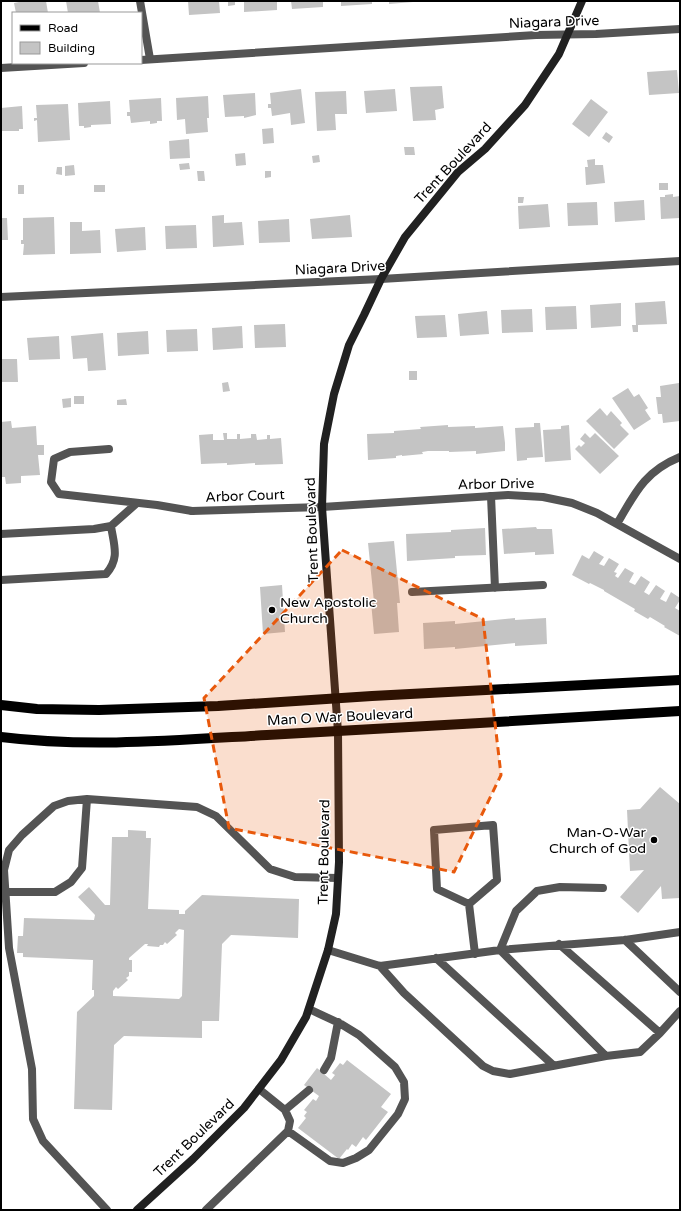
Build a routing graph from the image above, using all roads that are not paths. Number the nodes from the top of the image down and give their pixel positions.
1 (140, 1) edge
2 (582, 1) edge
3 (142, 12) edge
4 (142, 13) edge
5 (680, 29) edge
6 (568, 34) junction
7 (150, 59) junction
8 (142, 60) edge
9 (67, 64) edge
10 (1, 68) edge
11 (680, 261) edge
12 (381, 279) junction
13 (1, 297) edge
14 (109, 449) dead end
15 (680, 457) edge
16 (490, 496) junction
17 (137, 503) junction
18 (322, 507) junction
19 (617, 524) junction
20 (111, 526) junction
21 (1, 534) edge
22 (680, 559) edge
23 (1, 580) edge
24 (543, 585) dead end
25 (495, 588) junction
26 (412, 592) dead end
27 (680, 680) edge
28 (335, 699) junction
29 (1, 705) edge
30 (680, 711) edge
31 (338, 732) junction
32 (1, 737) edge
33 (88, 799) junction
34 (338, 878) junction
35 (603, 888) dead end
36 (5, 892) junction
37 (470, 904) junction
38 (680, 932) edge
39 (625, 940) junction
40 (560, 944) junction
41 (328, 950) junction
42 (500, 950) junction
43 (475, 954) junction
44 (436, 958) junction
45 (380, 966) junction
46 (680, 992) edge
47 (309, 1009) junction
48 (680, 1011) edge
49 (338, 1022) junction
50 (660, 1033) junction
51 (606, 1056) junction
52 (553, 1065) junction
53 (324, 1070) dead end
54 (259, 1088) junction
55 (309, 1090) dead end
56 (284, 1110) junction
57 (288, 1131) junction
58 (107, 1210) edge
59 (137, 1210) edge
60 (206, 1210) edge

1 - 3 street
2 - 6 street, Trent Boulevard
4 - 7 street
5 - 6 street, Niagara Drive
6 - 7 street, Niagara Drive
6 - 12 street, Trent Boulevard
7 - 8 street, Niagara Drive
9 - 10 street
11 - 12 street, Niagara Drive
12 - 13 street, Niagara Drive
12 - 18 street, Trent Boulevard
14 - 17 street, Arbor Court
15 - 19 street
16 - 18 street, Arbor Drive
16 - 19 street, Arbor Drive
16 - 25 street
17 - 18 street, Arbor Court
17 - 20 street
18 - 28 street, Trent Boulevard
19 - 22 street, Arbor Drive
20 - 21 street
20 - 23 street
24 - 25 street
25 - 26 street
27 - 28 main road, Man O War Boulevard
28 - 29 main road, Man O War Boulevard
28 - 31 street, Trent Boulevard
30 - 31 main road, Man O War Boulevard
31 - 32 main road, Man O War Boulevard
31 - 34 street, Trent Boulevard
33 - 34 street
33 - 36 street
33 - 36 street
34 - 41 street, Trent Boulevard
35 - 42 street
36 - 58 street
37 - 37 street
37 - 43 street
38 - 39 street
39 - 40 street
39 - 46 street
40 - 42 street
40 - 50 street
41 - 45 street
41 - 47 street, Trent Boulevard
42 - 43 street
42 - 51 street
43 - 44 street
44 - 45 street
44 - 52 street
45 - 52 street
47 - 49 street
47 - 54 street, Trent Boulevard
48 - 50 street
49 - 53 street
49 - 57 street
50 - 51 street
51 - 52 street
54 - 56 street
54 - 59 street, Trent Boulevard
55 - 56 street
56 - 57 street
57 - 60 street

